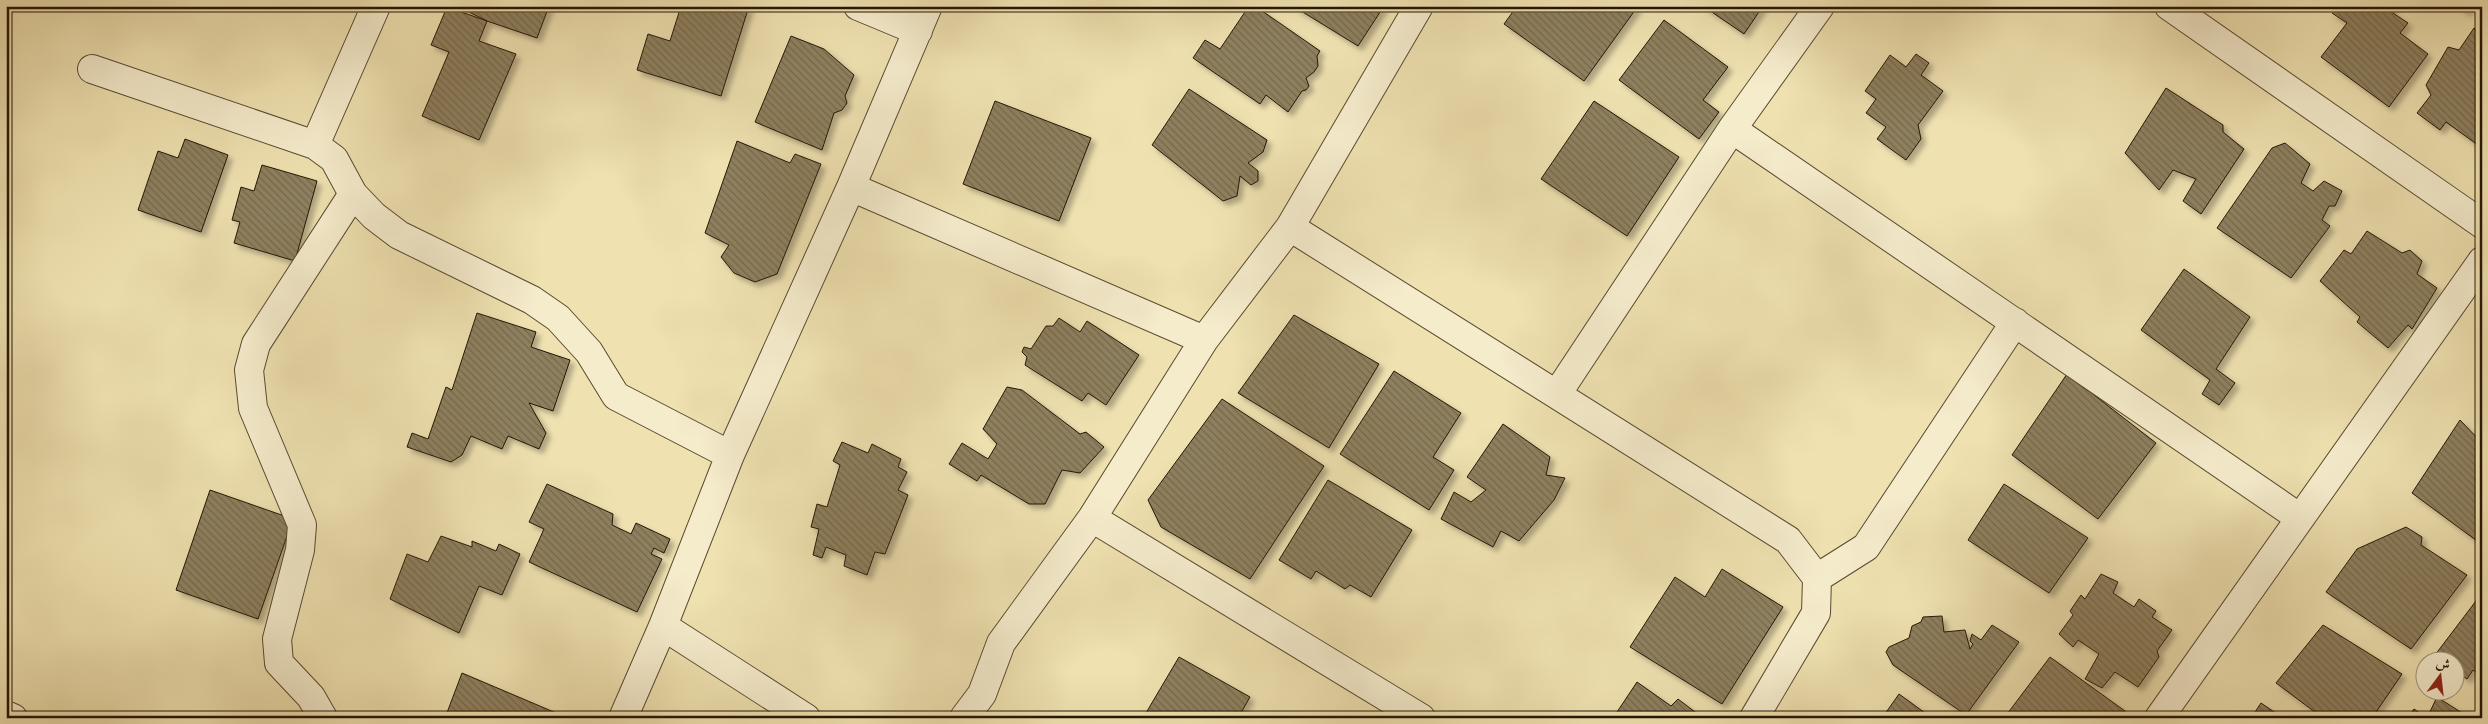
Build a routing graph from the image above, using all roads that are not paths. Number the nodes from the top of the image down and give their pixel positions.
1 (376, 6) edge
2 (858, 6) edge
3 (928, 6) edge
4 (1419, 6) edge
5 (1820, 6) edge
6 (2169, 6) edge
7 (918, 31) junction
8 (92, 69) dead end
9 (1732, 129) junction
10 (315, 145) junction
11 (851, 187) junction
12 (353, 194) junction
13 (2482, 224) edge
14 (1290, 227) junction
15 (2482, 261) edge
16 (2015, 322) junction
17 (1204, 340) junction
18 (1557, 394) junction
19 (730, 455) junction
20 (1092, 518) junction
21 (2300, 518) junction
22 (1817, 578) junction
23 (663, 626) junction
24 (6, 715) edge
25 (13, 718) edge
26 (323, 718) edge
27 (623, 718) edge
28 (806, 718) edge
29 (964, 718) edge
30 (1421, 718) edge
31 (1754, 718) edge
32 (2159, 718) edge

1 - 10 street
2 - 7 street
3 - 7 street
4 - 14 street
5 - 9 street
6 - 13 street
7 - 11 street
8 - 10 street
9 - 16 street
9 - 18 street
10 - 12 street
11 - 17 street
11 - 19 street
12 - 19 street
12 - 26 street
14 - 17 street
14 - 18 street
15 - 21 street
16 - 21 street
16 - 22 street
17 - 20 street
18 - 22 street
19 - 23 street
20 - 29 street
20 - 30 street
21 - 32 street
22 - 31 street
23 - 27 street
23 - 28 street
24 - 25 street

